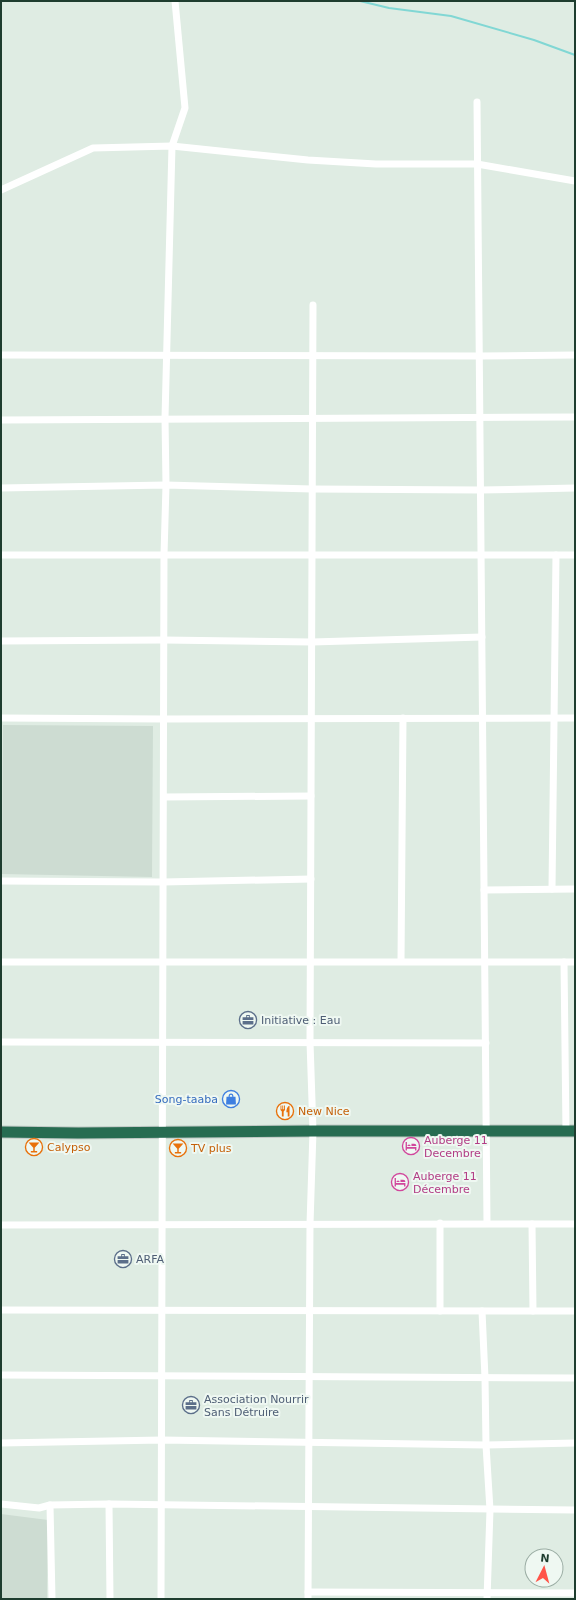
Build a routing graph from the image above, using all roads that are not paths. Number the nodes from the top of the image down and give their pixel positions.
1 (175, 1) edge
2 (477, 102) dead end
3 (172, 146) junction
4 (477, 164) junction
5 (575, 181) edge
6 (1, 190) edge
7 (313, 305) dead end
8 (1, 355) edge
9 (575, 355) edge
10 (168, 356) junction
11 (312, 356) junction
12 (479, 356) junction
13 (480, 417) junction
14 (575, 417) edge
15 (165, 418) junction
16 (312, 418) junction
17 (1, 420) edge
18 (166, 485) junction
19 (1, 488) edge
20 (312, 488) junction
21 (575, 488) edge
22 (480, 490) junction
23 (1, 555) edge
24 (164, 555) junction
25 (481, 555) junction
26 (556, 555) junction
27 (575, 555) edge
28 (312, 556) junction
29 (482, 637) junction
30 (164, 640) junction
31 (1, 641) edge
32 (312, 642) junction
33 (1, 718) edge
34 (311, 718) junction
35 (403, 718) junction
36 (483, 718) junction
37 (554, 718) junction
38 (575, 718) edge
39 (164, 719) junction
40 (311, 796) junction
41 (164, 797) junction
42 (311, 880) junction
43 (1, 881) edge
44 (163, 882) junction
45 (552, 889) junction
46 (575, 889) edge
47 (484, 890) junction
48 (310, 961) junction
49 (401, 961) junction
50 (1, 962) edge
51 (163, 962) junction
52 (485, 962) junction
53 (564, 962) junction
54 (575, 962) edge
55 (1, 1042) edge
56 (163, 1042) junction
57 (310, 1042) junction
58 (486, 1043) junction
59 (313, 1130) junction
60 (486, 1131) junction
61 (570, 1131) edge
62 (1, 1132) edge
63 (163, 1133) junction
64 (440, 1223) junction
65 (487, 1223) junction
66 (162, 1224) junction
67 (310, 1224) junction
68 (532, 1224) junction
69 (575, 1224) edge
70 (1, 1225) edge
71 (1, 1310) edge
72 (162, 1310) junction
73 (309, 1310) junction
74 (440, 1311) junction
75 (482, 1311) junction
76 (533, 1311) junction
77 (575, 1311) edge
78 (1, 1375) edge
79 (162, 1376) junction
80 (309, 1377) junction
81 (485, 1378) junction
82 (575, 1378) edge
83 (162, 1440) junction
84 (309, 1442) junction
85 (1, 1443) edge
86 (575, 1443) edge
87 (486, 1445) junction
88 (1, 1504) edge
89 (109, 1504) junction
90 (50, 1505) junction
91 (162, 1505) junction
92 (309, 1507) junction
93 (490, 1510) junction
94 (575, 1510) edge
95 (575, 1593) edge
96 (308, 1595) edge
97 (487, 1596) edge
98 (52, 1599) edge
99 (110, 1599) edge
100 (161, 1599) edge

1 - 3 street
2 - 4 street
3 - 4 street
3 - 6 street
3 - 10 street
4 - 5 street
4 - 12 street
7 - 11 street
8 - 10 street
9 - 12 street
10 - 11 street
10 - 15 street
11 - 12 street
11 - 16 street
12 - 13 street
13 - 14 street
13 - 16 street
13 - 22 street
15 - 16 street
15 - 17 street
15 - 18 street
16 - 20 street
18 - 19 street
18 - 20 street
18 - 24 street
20 - 22 street
20 - 28 street
21 - 22 street
22 - 25 street
23 - 24 street
24 - 28 street
24 - 30 street
25 - 26 street
25 - 28 street
25 - 29 street
26 - 27 street
26 - 37 street
28 - 32 street
29 - 32 street
29 - 36 street
30 - 31 street
30 - 32 street
30 - 39 street
32 - 34 street
33 - 39 street
34 - 35 street
34 - 39 street
34 - 40 street
35 - 36 street
35 - 49 street
36 - 37 street
36 - 47 street
37 - 38 street
37 - 45 street
39 - 41 street
40 - 41 street
40 - 42 street
41 - 44 street
42 - 44 street
42 - 48 street
43 - 44 street
44 - 51 street
45 - 46 street
45 - 47 street
47 - 52 street
48 - 49 street
48 - 51 street
48 - 57 street
49 - 52 street
50 - 51 street
51 - 56 street
52 - 53 street
52 - 58 street
53 - 54 street
53 - 61 street
55 - 56 street
56 - 57 street
56 - 63 street
57 - 58 street
57 - 59 street
58 - 60 street
59 - 60 highway
59 - 63 highway
59 - 67 street
60 - 61 highway
60 - 65 street
62 - 63 highway
63 - 66 street
64 - 65 street
64 - 67 street
64 - 74 street
65 - 68 street
66 - 67 street
66 - 70 street
66 - 72 street
67 - 73 street
68 - 69 street
68 - 76 street
71 - 72 street
72 - 73 street
72 - 79 street
73 - 74 street
73 - 80 street
74 - 75 street
75 - 76 street
75 - 81 street
76 - 77 street
78 - 79 street
79 - 80 street
79 - 83 street
80 - 81 street
80 - 84 street
81 - 82 street
81 - 87 street
83 - 84 street
83 - 85 street
83 - 91 street
84 - 87 street
84 - 92 street
86 - 87 street
87 - 93 street
88 - 90 street
89 - 90 street
89 - 91 street
89 - 99 street
90 - 98 street
91 - 92 street
91 - 100 street
92 - 93 street
92 - 96 street
93 - 94 street
93 - 97 street
95 - 97 street
96 - 97 street

